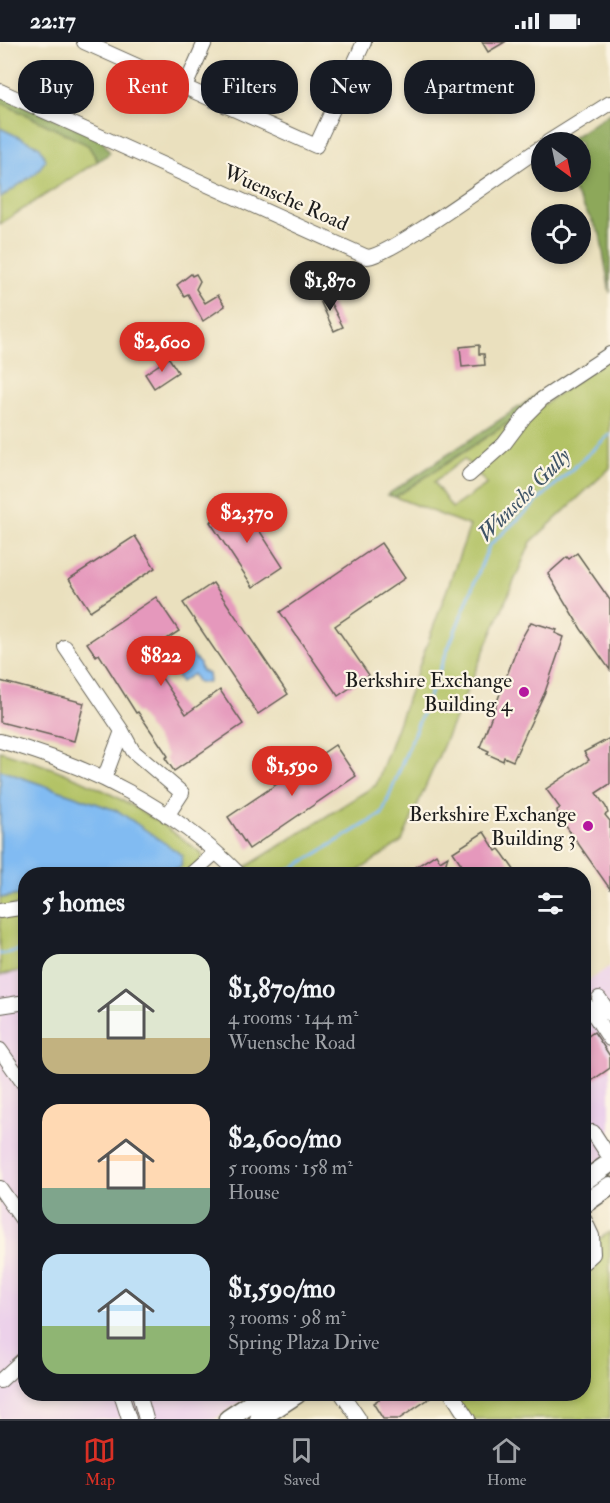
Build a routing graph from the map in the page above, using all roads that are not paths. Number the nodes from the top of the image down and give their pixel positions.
1 (84, 42) edge
2 (206, 42) edge
3 (364, 42) edge
4 (124, 60) edge
5 (189, 78) edge
6 (189, 89) edge
7 (0, 91) edge
8 (610, 103) edge
9 (565, 132) edge
10 (531, 154) edge
11 (610, 354) edge
12 (469, 476) dead end
13 (65, 647) dead end
14 (122, 731) junction
15 (0, 741) edge
16 (104, 778) junction
17 (168, 816) junction
18 (215, 853) junction
19 (199, 867) edge
20 (231, 867) edge
21 (18, 908) edge
22 (0, 911) edge
23 (18, 1003) edge
24 (0, 1006) edge
25 (610, 1014) edge
26 (610, 1039) edge
27 (0, 1050) edge
28 (18, 1076) edge
29 (593, 1132) dead end
30 (610, 1158) edge
31 (610, 1163) edge
32 (591, 1176) edge
33 (610, 1186) edge
34 (0, 1188) edge
35 (591, 1199) edge
36 (18, 1214) edge
37 (591, 1235) edge
38 (591, 1256) edge
39 (18, 1365) edge
40 (0, 1382) edge
41 (123, 1401) edge
42 (141, 1401) edge
43 (255, 1401) edge
44 (286, 1401) edge
45 (347, 1401) edge
46 (456, 1401) edge
47 (129, 1419) edge
48 (146, 1419) edge
49 (228, 1419) edge
50 (259, 1419) edge
51 (359, 1419) edge
52 (468, 1419) edge

1 - 4 street
2 - 5 street
3 - 6 street
7 - 10 street, Wuensche Road
8 - 9 street
11 - 12 street
13 - 14 street
14 - 16 street
14 - 17 street
15 - 16 street
16 - 17 street
17 - 18 street
18 - 19 street
18 - 20 street
21 - 22 street
23 - 24 street
25 - 26 street
27 - 28 street
29 - 30 street
31 - 32 main road
33 - 35 main road
34 - 36 street
37 - 38 street
39 - 40 street
41 - 47 street
42 - 48 street
43 - 49 main road
44 - 50 main road
45 - 51 street
46 - 52 street

